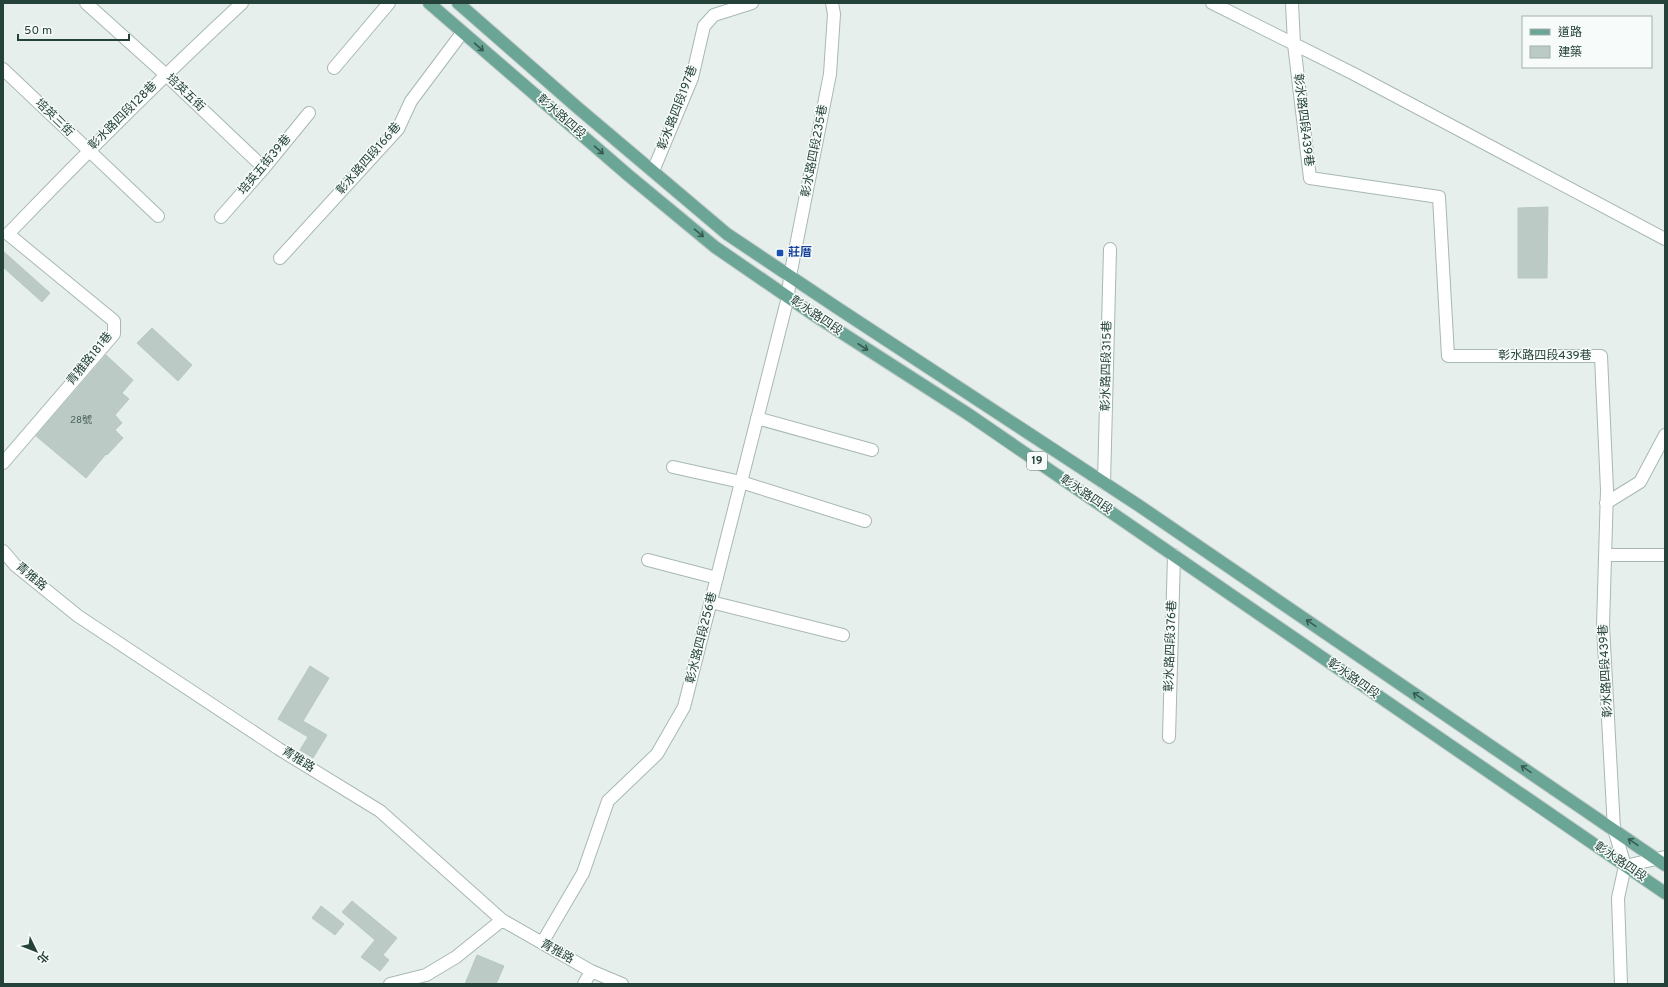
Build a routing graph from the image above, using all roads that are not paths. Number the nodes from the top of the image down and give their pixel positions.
1 (86, 3) edge
2 (242, 3) edge
3 (389, 3) edge
4 (429, 3) edge
5 (458, 3) edge
6 (752, 3) edge
7 (832, 3) edge
8 (1212, 3) edge
9 (1292, 3) edge
10 (462, 33) junction
11 (1294, 44) junction
12 (334, 68) dead end
13 (3, 69) edge
14 (165, 74) junction
15 (309, 113) dead end
16 (88, 151) junction
17 (264, 168) junction
18 (653, 171) junction
19 (158, 216) dead end
20 (221, 217) dead end
21 (8, 234) joint
22 (1665, 239) edge
23 (1110, 249) dead end
24 (280, 258) dead end
25 (790, 276) junction
26 (788, 297) junction
27 (757, 418) junction
28 (1665, 435) edge
29 (872, 450) dead end
30 (3, 463) edge
31 (673, 466) dead end
32 (741, 482) junction
33 (1104, 483) junction
34 (1606, 504) junction
35 (1138, 505) junction
36 (865, 521) dead end
37 (1125, 521) junction
38 (3, 551) edge
39 (1174, 555) junction
40 (1605, 555) junction
41 (1665, 555) edge
42 (648, 560) dead end
43 (717, 578) junction
44 (711, 602) junction
45 (843, 635) dead end
46 (1169, 737) dead end
47 (1614, 829) junction
48 (1662, 860) edge
49 (1625, 866) junction
50 (1665, 893) edge
51 (502, 920) junction
52 (542, 943) junction
53 (591, 971) junction
54 (425, 980) edge
55 (390, 984) edge
56 (584, 984) edge
57 (622, 984) edge
58 (1621, 984) edge

1 - 14 street, 培英五街
2 - 14 street, 彰水路四段128巷
3 - 12 street
4 - 10 main road, 彰水路四段 / 19
5 - 18 main road, 彰水路四段 / 19
6 - 18 street, 彰水路四段197巷
7 - 25 street, 彰水路四段235巷
8 - 11 street
9 - 11 street
10 - 24 street, 彰水路四段166巷
10 -> 26 main road, 彰水路四段 / 19
11 - 22 street
11 - 34 street, 彰水路四段439巷
13 - 16 street, 培英三街
14 - 16 street, 彰水路四段128巷
14 - 17 street, 培英五街
15 - 17 street, 培英五街39巷
16 - 19 street, 培英三街
16 - 21 street, 彰水路四段128巷
17 - 20 street, 培英五街39巷
18 - 25 main road, 彰水路四段 / 19
21 - 30 street, 青雅路181巷
23 - 33 street, 彰水路四段315巷
25 - 26 street, 彰水路四段235巷
25 - 33 main road, 彰水路四段 / 19
26 - 27 street, 彰水路四段256巷
26 -> 37 main road, 彰水路四段 / 19
27 - 29 street
27 - 32 street, 彰水路四段256巷
28 - 34 street
31 - 32 street
32 - 36 street
32 - 43 street, 彰水路四段256巷
33 - 35 main road, 彰水路四段 / 19
34 - 40 street, 彰水路四段439巷
35 - 37 main road
47 -> 35 main road, 彰水路四段 / 19
37 - 39 main road, 彰水路四段 / 19
38 - 51 street, 青雅路
39 - 46 street, 彰水路四段376巷
39 - 49 main road, 彰水路四段 / 19
40 - 41 street
40 - 47 street, 彰水路四段439巷
42 - 43 street
43 - 44 street, 彰水路四段256巷
44 - 45 street
44 - 52 street, 彰水路四段256巷
48 -> 47 main road, 彰水路四段 / 19
47 - 49 street, 彰水路四段439巷
48 - 49 street
49 - 50 main road, 彰水路四段 / 19
49 - 58 street
51 - 52 street, 青雅路
51 - 54 street
52 - 53 street, 青雅路
53 - 56 street
53 - 57 street, 青雅路
54 - 55 street

